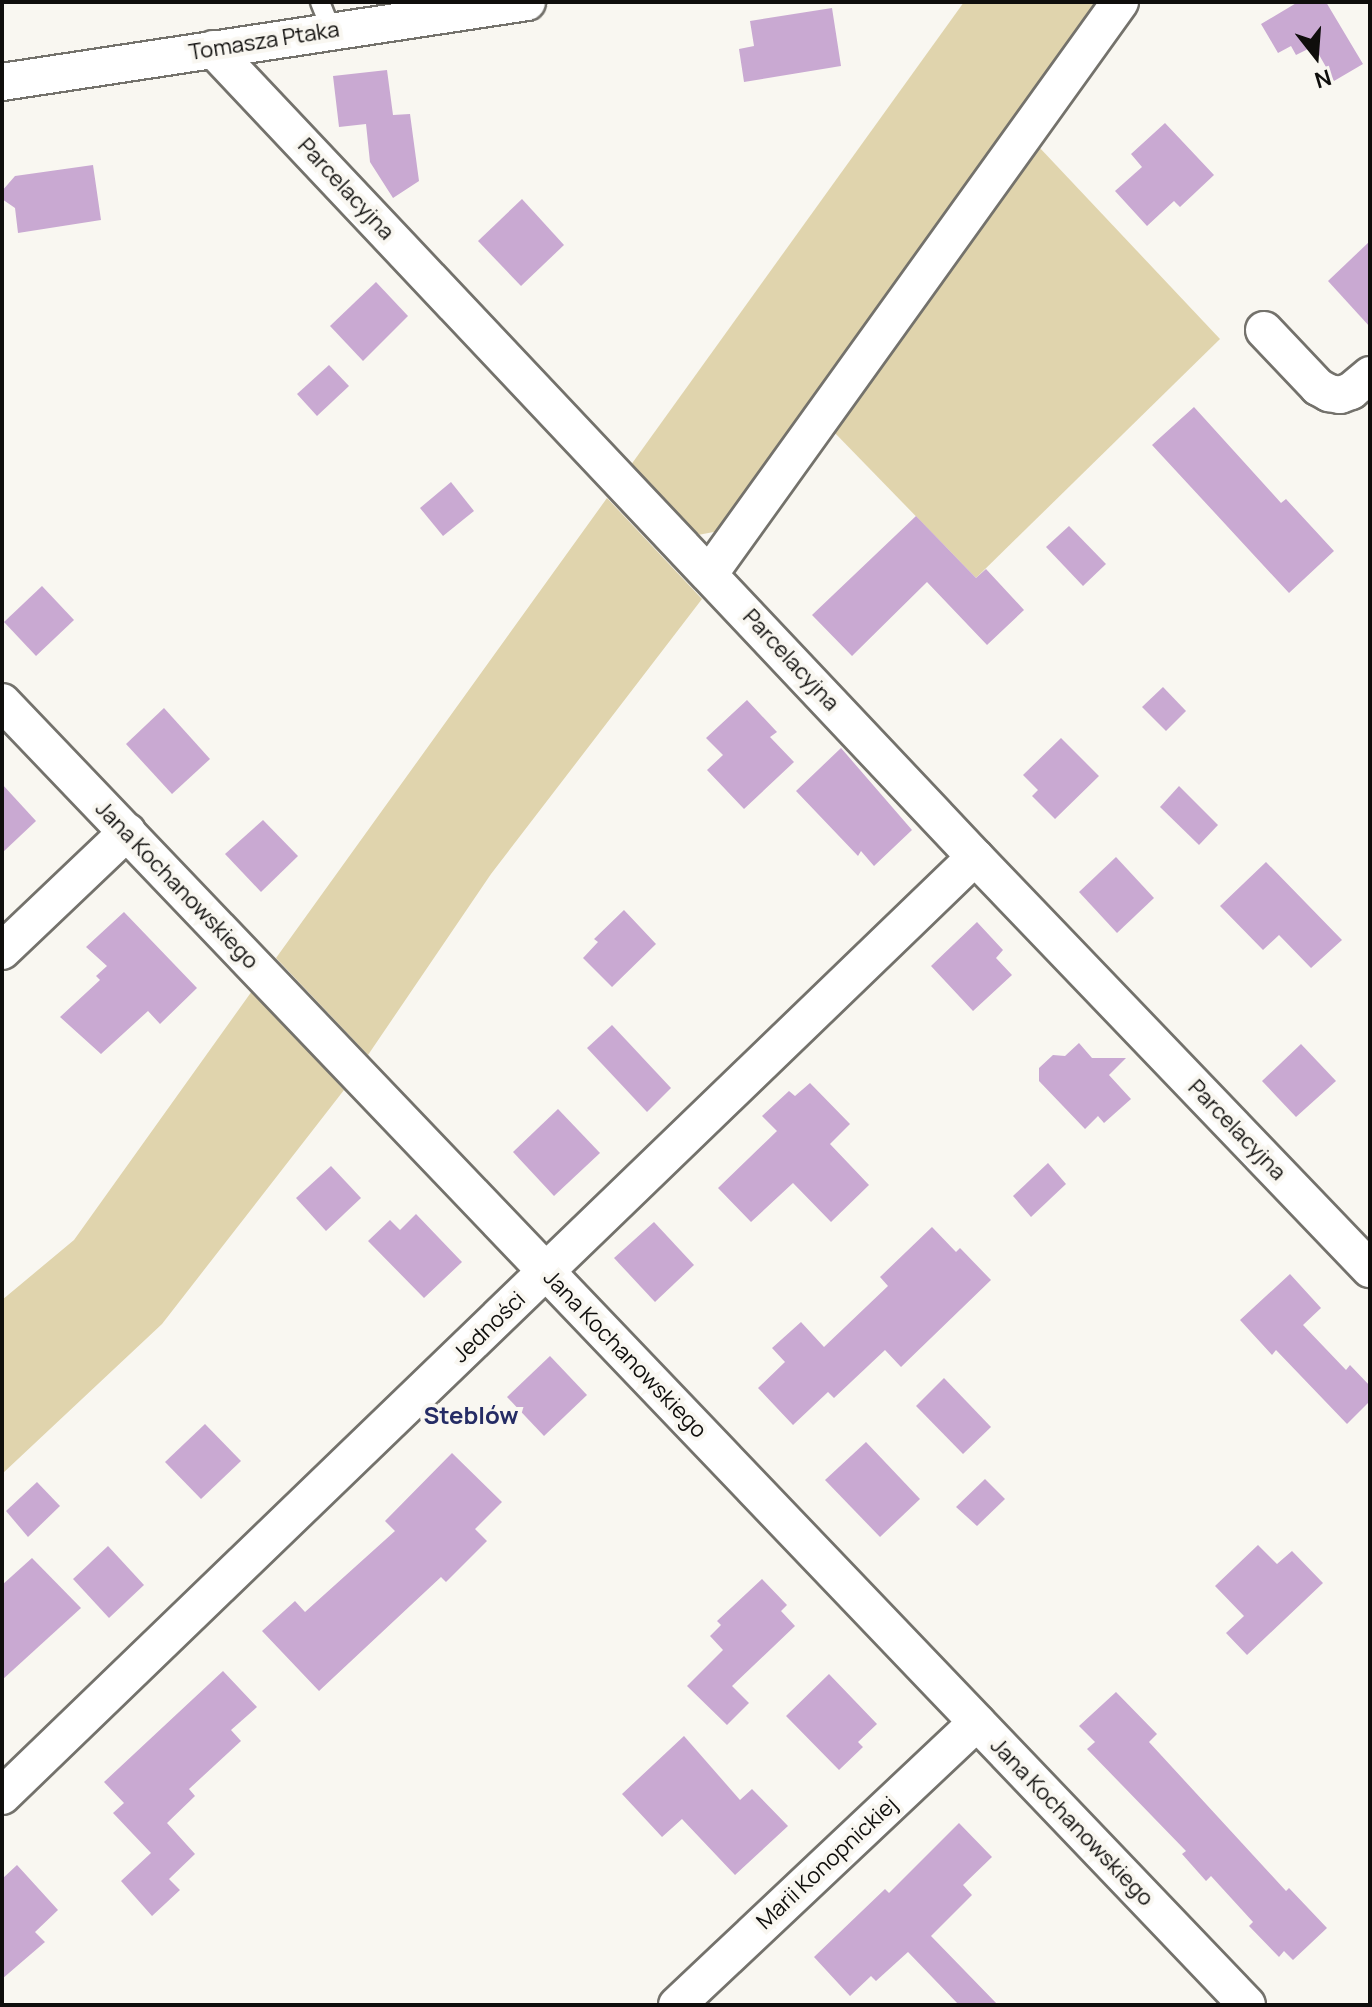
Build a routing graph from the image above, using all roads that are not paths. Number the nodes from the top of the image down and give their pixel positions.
1 (527, 2) edge
2 (1120, 2) edge
3 (326, 16) edge
4 (213, 49) junction
5 (2, 82) edge
6 (1264, 330) dead end
7 (1370, 375) edge
8 (710, 573) junction
9 (2, 702) edge
10 (127, 832) junction
11 (975, 857) junction
12 (2, 951) edge
13 (1370, 1269) edge
14 (546, 1271) junction
15 (977, 1722) junction
16 (2, 1796) edge
17 (677, 2005) edge
18 (1247, 2005) edge

1 - 3 street, Tomasza Ptaka
2 - 8 street
3 - 4 street, Tomasza Ptaka
4 - 5 street, Tomasza Ptaka
4 - 8 street, Parcelacyjna
6 - 7 street
8 - 11 street, Parcelacyjna
9 - 10 street, Jana Kochanowskiego
10 - 12 street
10 - 14 street, Jana Kochanowskiego
11 - 13 street, Parcelacyjna
11 - 14 street, Jedności
14 - 15 street, Jana Kochanowskiego
14 - 16 street, Jedności
15 - 17 street, Marii Konopnickiej
15 - 18 street, Jana Kochanowskiego

